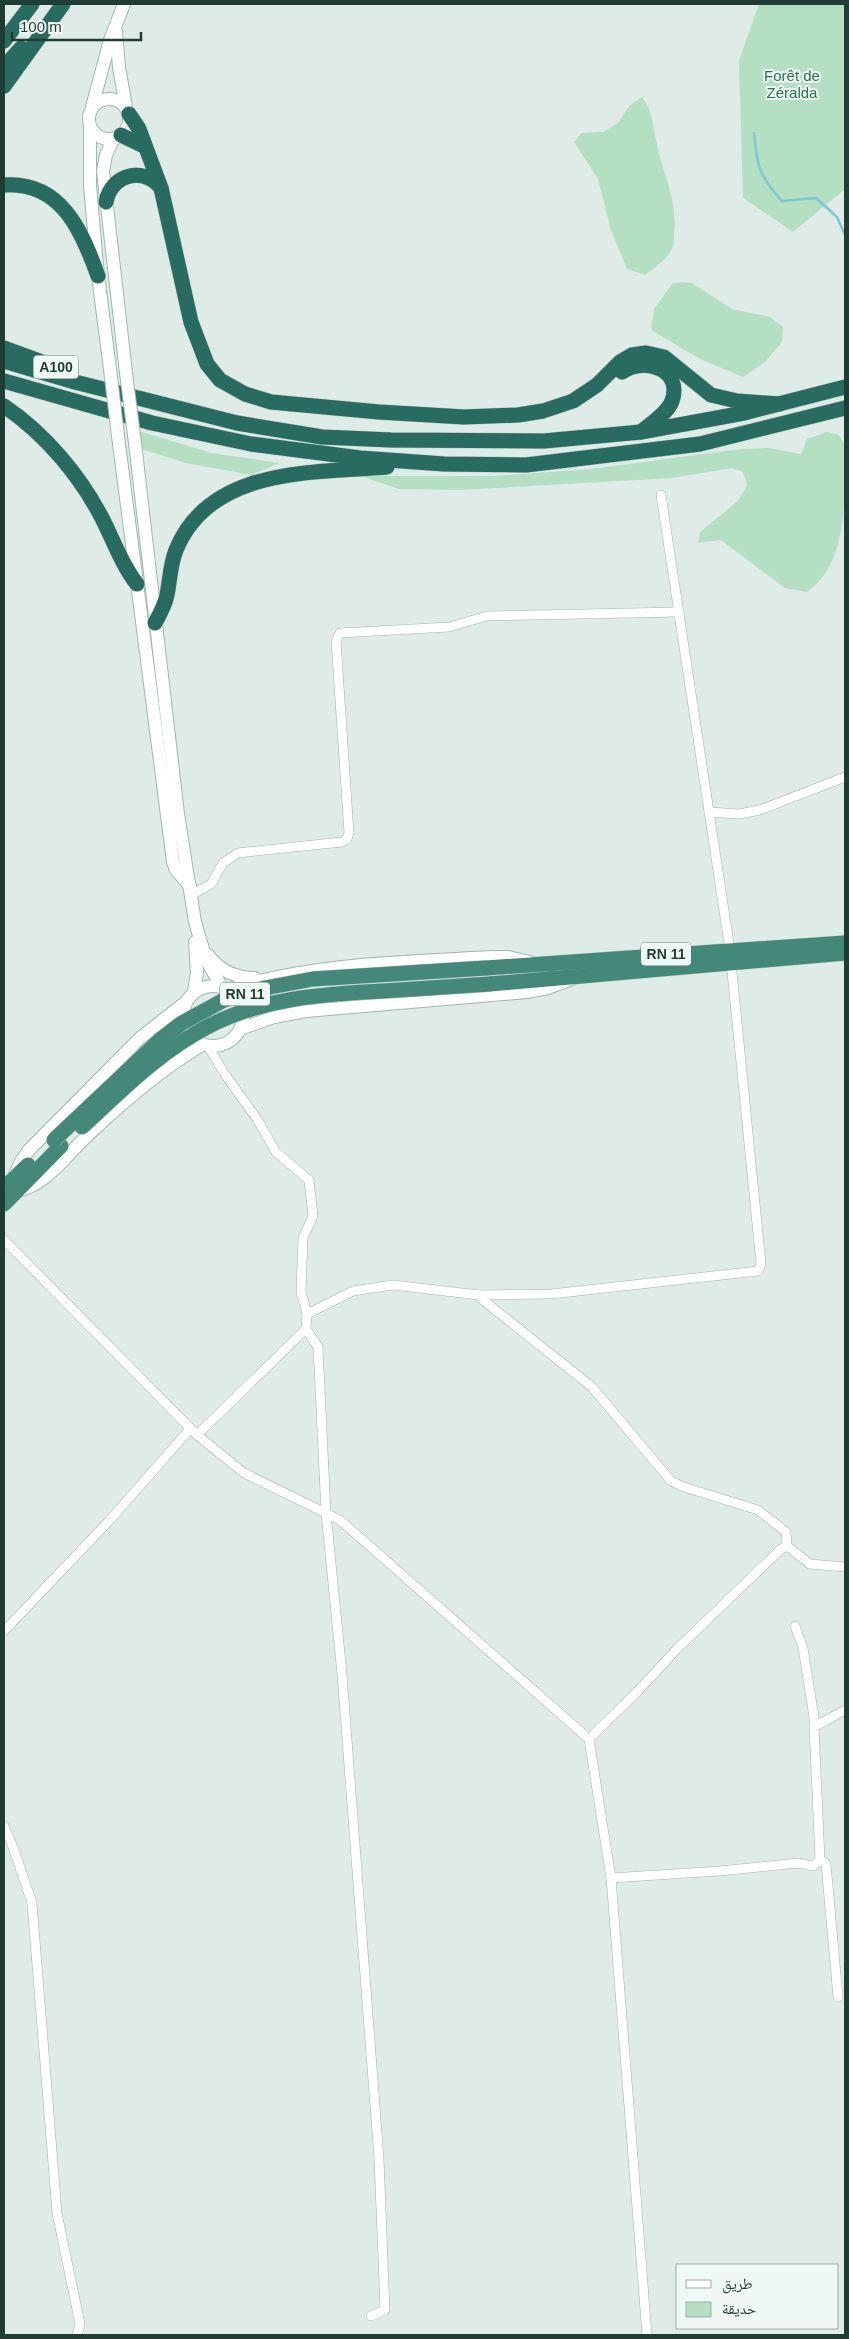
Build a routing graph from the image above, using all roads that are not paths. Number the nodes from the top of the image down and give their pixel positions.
1 (31, 4) edge
2 (56, 4) edge
3 (63, 4) edge
4 (124, 4) edge
5 (116, 24) junction
6 (4, 30) edge
7 (4, 41) edge
8 (4, 67) edge
9 (4, 86) edge
10 (92, 107) junction
11 (128, 110) junction
12 (90, 126) junction
13 (117, 137) junction
14 (144, 146) junction
15 (4, 185) edge
16 (161, 188) junction
17 (106, 202) junction
18 (98, 276) junction
19 (191, 322) junction
20 (4, 348) edge
21 (4, 361) edge
22 (4, 381) edge
23 (845, 388) edge
24 (107, 390) junction
25 (779, 404) junction
26 (4, 406) edge
27 (845, 408) edge
28 (641, 432) junction
29 (444, 464) junction
30 (661, 495) dead end
31 (137, 584) junction
32 (679, 612) junction
33 (155, 623) junction
34 (845, 777) edge
35 (709, 812) junction
36 (190, 891) junction
37 (195, 922) junction
38 (845, 943) edge
39 (201, 944) junction
40 (845, 953) edge
41 (730, 956) junction
42 (533, 963) junction
43 (575, 977) junction
44 (268, 978) junction
45 (225, 989) junction
46 (190, 997) junction
47 (240, 1029) junction
48 (205, 1045) junction
49 (58, 1143) junction
50 (11, 1186) edge
51 (4, 1204) edge
52 (4, 1240) edge
53 (479, 1295) junction
54 (307, 1314) junction
55 (306, 1328) junction
56 (190, 1428) junction
57 (197, 1436) junction
58 (326, 1513) junction
59 (787, 1546) junction
60 (845, 1567) edge
61 (795, 1626) dead end
62 (4, 1631) edge
63 (845, 1710) edge
64 (814, 1727) junction
65 (588, 1739) junction
66 (4, 1826) edge
67 (820, 1863) junction
68 (611, 1878) junction
69 (838, 1997) dead end
70 (371, 2316) dead end
71 (77, 2335) edge
72 (647, 2335) edge

1 - 6 highway
1 - 7 highway
2 - 8 highway
3 - 9 highway
4 - 5 main road
5 - 10 main road
5 - 11 main road
10 - 11 main road
10 - 12 main road
11 - 13 main road
11 - 14 highway
12 - 13 main road
12 - 18 main road
13 - 14 highway
13 - 17 main road
14 - 16 highway
15 - 18 highway
16 - 17 highway
16 - 19 highway
17 - 33 main road, bridge
18 - 31 main road, bridge
19 - 25 highway
19 - 28 highway
20 - 24 highway, A100
21 - 24 highway
22 - 29 highway
23 - 25 highway
24 - 28 highway
25 - 28 highway
26 - 31 highway
27 - 29 highway
29 - 33 highway
30 - 32 street
31 - 36 main road
32 - 35 street
32 - 36 street
33 - 36 main road
34 - 35 street
35 - 41 street
36 - 37 main road
37 - 39 main road
37 - 46 main road
38 - 41 highway, RN 11
39 - 44 main road
39 - 45 main road
40 - 41 highway, RN 11
41 - 42 highway, RN 11
41 - 43 highway, RN 11
41 - 53 street
42 - 44 main road, RN 11
42 - 49 highway, RN 11, bridge
43 - 47 main road, RN 11
43 - 49 highway, RN 11, bridge
44 - 45 main road, RN 11
45 - 46 main road
45 - 47 main road
46 - 48 main road
46 - 50 main road, RN 11
47 - 48 main road
48 - 50 main road, RN 11
48 - 54 street
49 - 50 highway, RN 11
50 - 51 highway, RN 11
52 - 56 street
53 - 54 street
53 - 59 street
54 - 55 street
55 - 57 street
55 - 58 street
56 - 57 street
56 - 62 street
57 - 58 street
58 - 65 street
58 - 70 street
59 - 60 street
59 - 65 street
61 - 64 street
63 - 64 street
64 - 67 street
65 - 68 street
66 - 71 street
67 - 68 street
67 - 69 street
68 - 72 street

